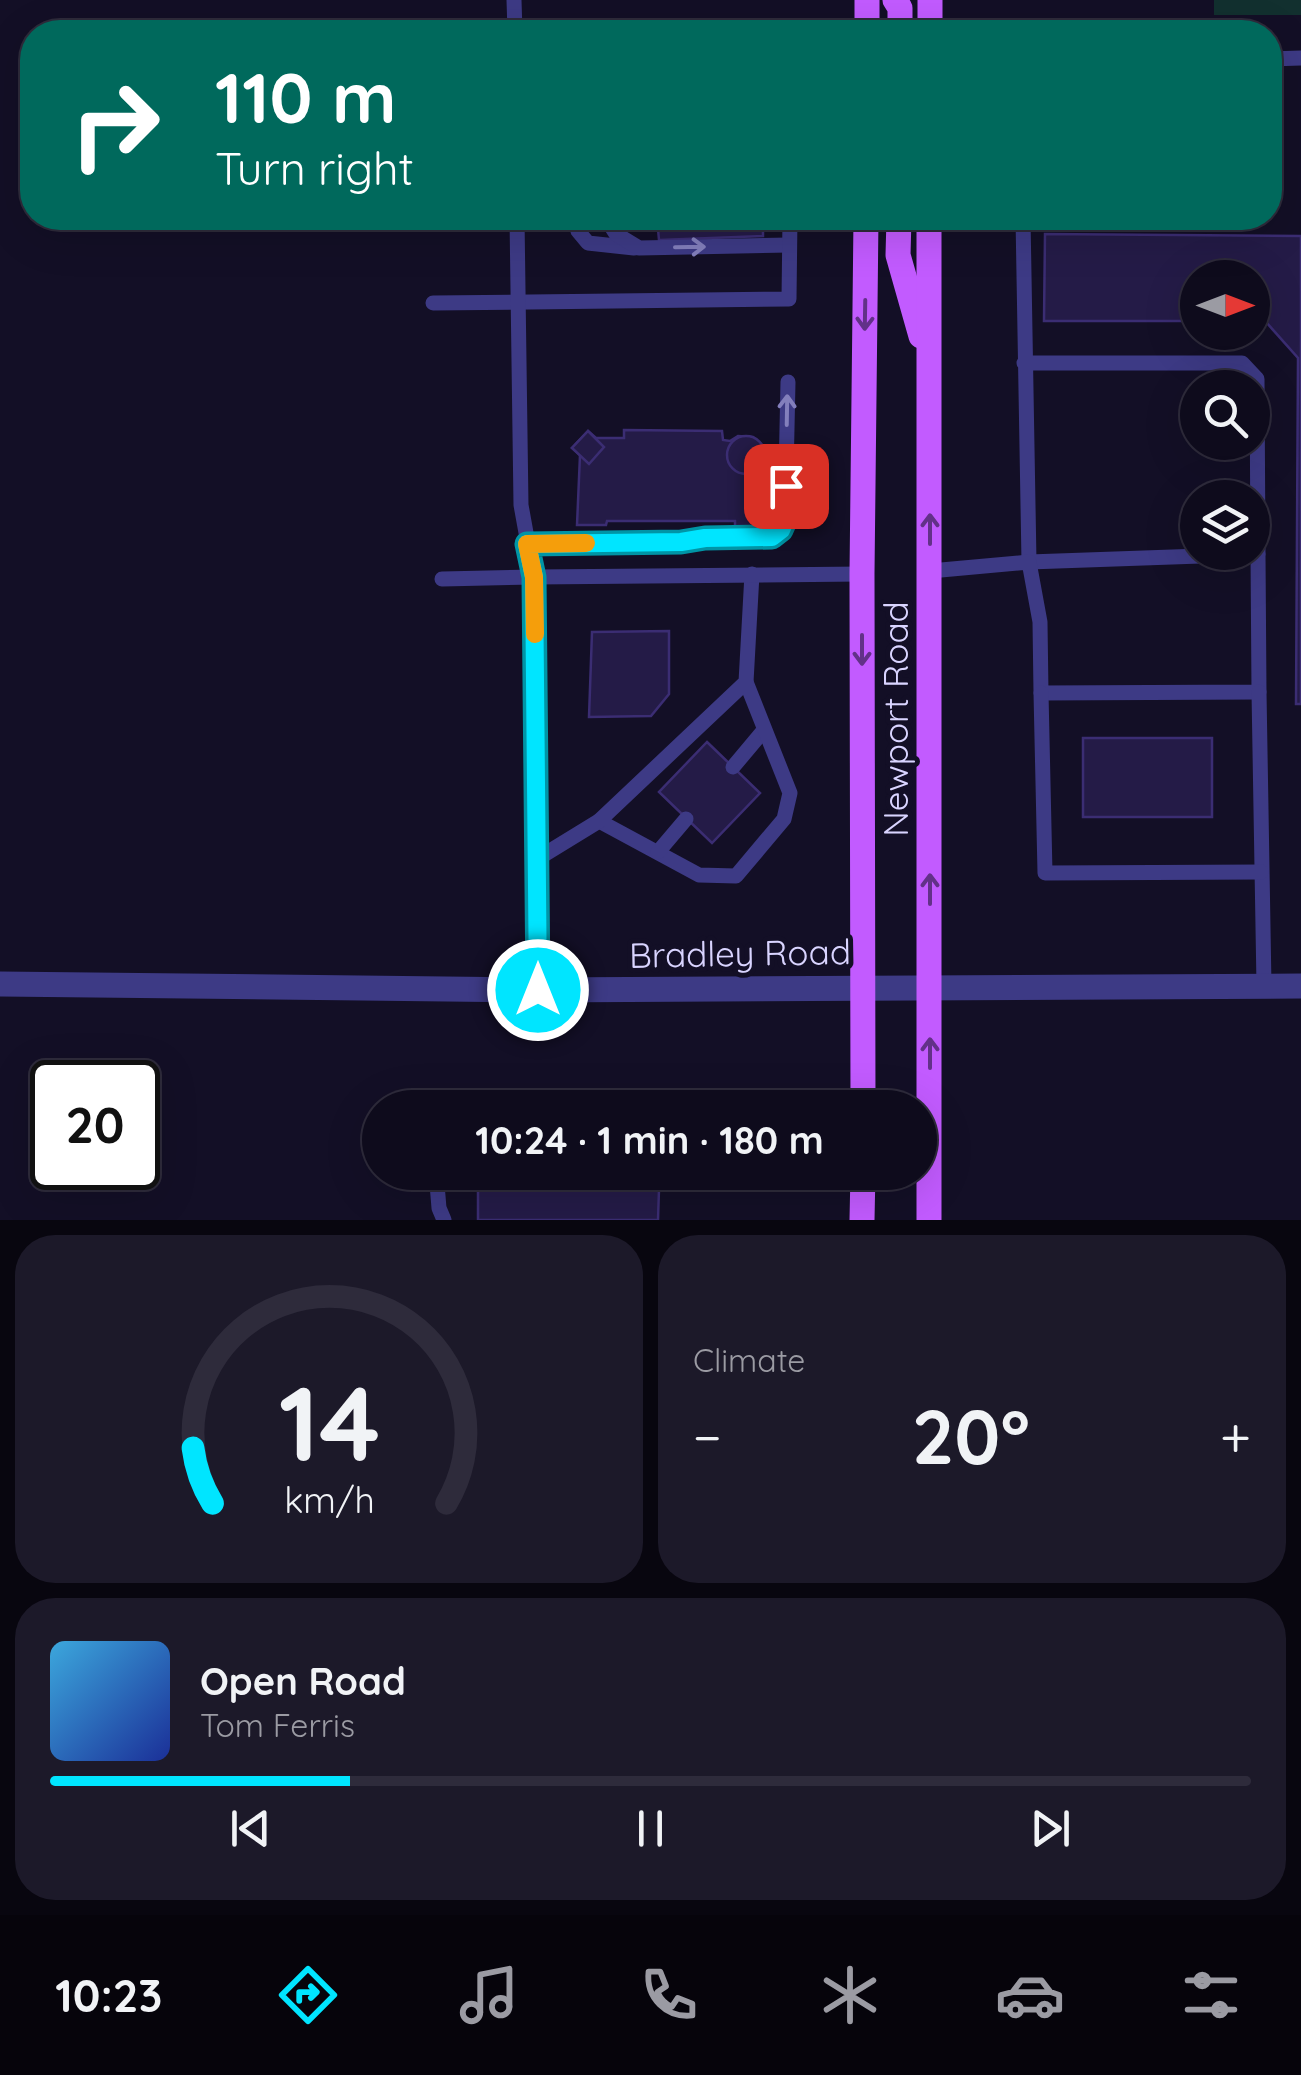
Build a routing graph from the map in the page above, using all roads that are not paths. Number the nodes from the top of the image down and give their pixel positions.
1 (517, 230) edge
2 (578, 230) edge
3 (614, 230) edge
4 (790, 230) edge
5 (866, 230) edge
6 (899, 230) edge
7 (930, 230) edge
8 (1024, 230) edge
9 (789, 245) junction
10 (638, 248) junction
11 (519, 301) junction
12 (433, 303) dead end
13 (1024, 363) junction
14 (930, 370) junction
15 (788, 382) dead end
16 (1258, 480) edge
17 (527, 544) junction
18 (1180, 557) edge
19 (1029, 562) junction
20 (1258, 570) edge
21 (930, 571) junction
22 (752, 574) junction
23 (862, 574) junction
24 (534, 577) junction
25 (442, 579) dead end
26 (746, 682) junction
27 (1260, 692) junction
28 (1042, 693) junction
29 (764, 730) junction
30 (734, 767) dead end
31 (686, 819) dead end
32 (600, 821) junction
33 (658, 852) junction
34 (537, 859) junction
35 (1261, 872) junction
36 (0, 984) edge
37 (1264, 986) junction
38 (1301, 986) edge
39 (864, 987) junction
40 (930, 987) junction
41 (538, 990) junction
42 (863, 1090) edge
43 (434, 1190) edge
44 (437, 1190) edge
45 (863, 1190) edge
46 (432, 1220) edge
47 (444, 1220) edge
48 (862, 1220) edge
49 (929, 1220) edge

1 - 11 lane
2 - 10 lane
3 - 10 lane
4 - 9 lane
5 -> 23 main road, Newport Road
6 - 14 main road
7 - 14 main road, Newport Road
8 - 13 lane
10 -> 9 lane
9 - 11 lane
11 - 12 lane
11 - 17 lane
13 - 16 lane
13 - 19 lane
21 -> 14 main road, Newport Road
17 -> 15 lane
17 - 24 lane
18 - 19 lane
19 - 21 lane
19 - 28 lane
20 - 27 lane
40 -> 21 main road, Newport Road
22 - 23 lane
22 - 24 lane
22 - 26 lane
23 -> 39 main road, Newport Road
24 - 25 lane
24 - 34 lane
26 - 29 lane
26 - 32 lane
27 - 28 lane
27 - 35 lane
28 - 35 lane
29 - 30 lane
29 - 33 lane
31 - 33 lane
32 - 33 lane
32 - 34 lane
34 - 41 lane
35 - 37 lane
36 - 41 street, Bradley Road
37 - 38 street, Bradley Road
37 - 40 street, Bradley Road
39 - 40 street, Bradley Road
39 - 41 street, Bradley Road
39 - 42 main road, Newport Road
49 -> 40 main road, Newport Road
43 - 46 lane
44 - 47 lane
45 - 48 main road

